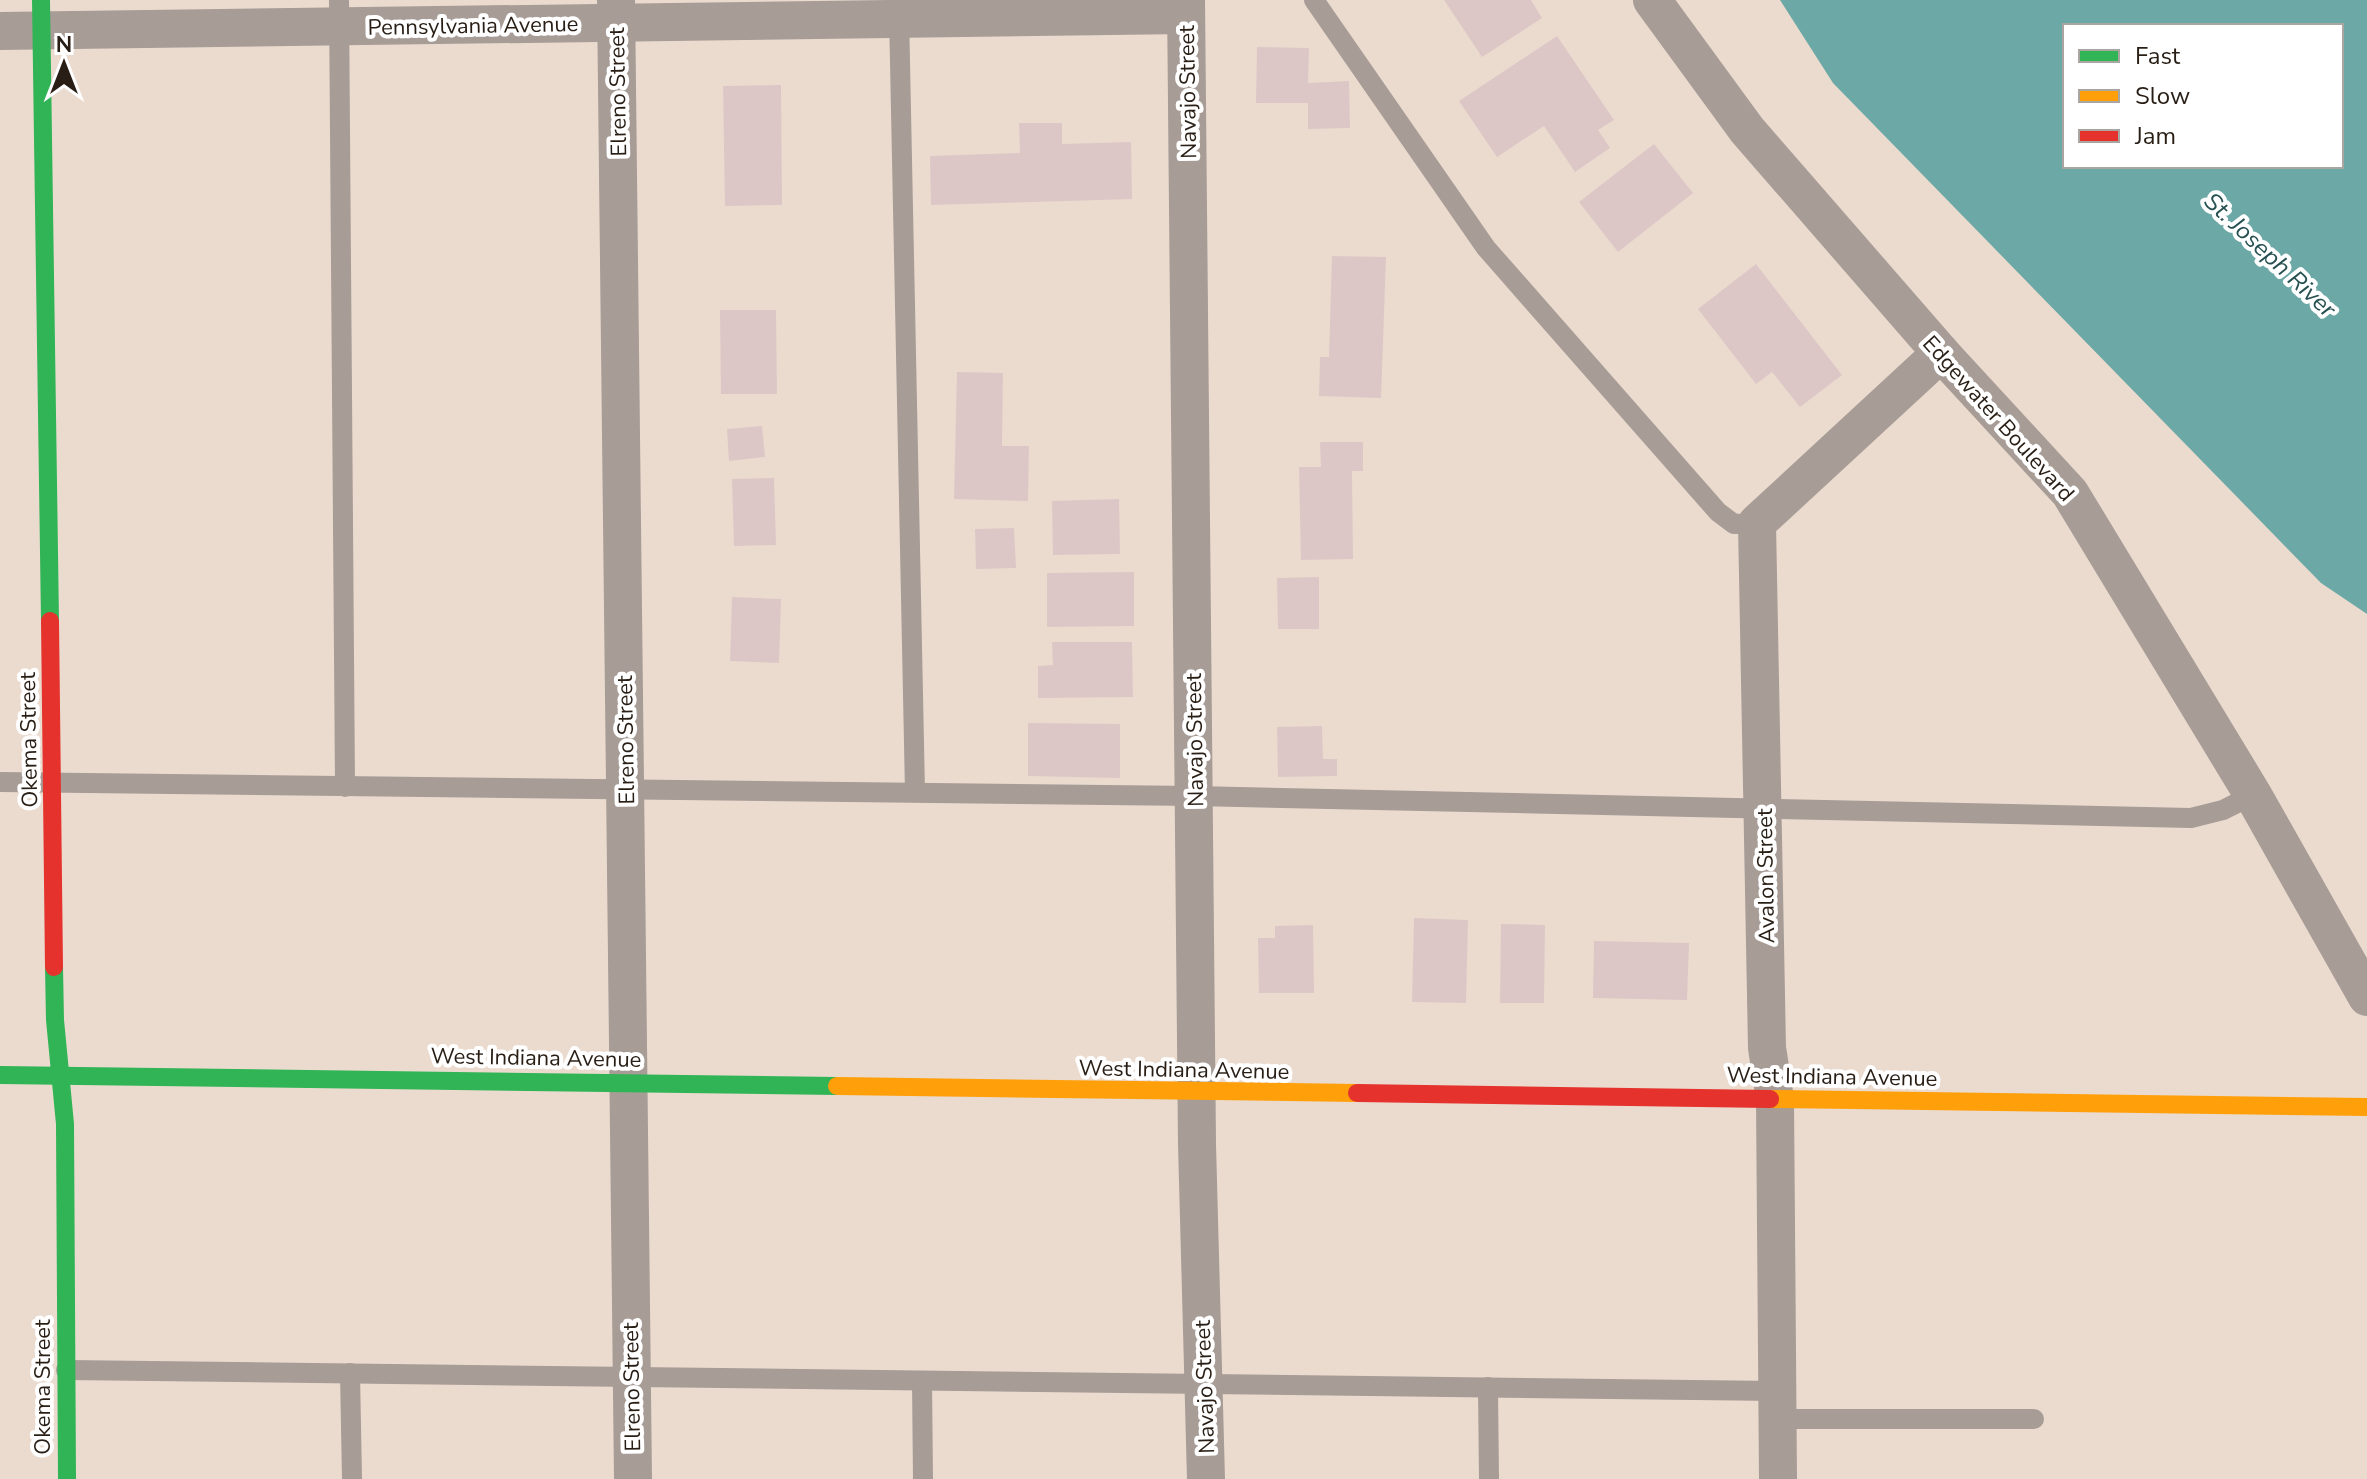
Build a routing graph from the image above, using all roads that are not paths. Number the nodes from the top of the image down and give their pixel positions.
1 (1314, 0) edge
2 (1652, 0) edge
3 (1186, 8) edge
4 (900, 10) edge
5 (616, 12) edge
6 (339, 13) edge
7 (41, 15) edge
8 (0, 31) edge
9 (1941, 353) junction
10 (1757, 523) junction
11 (0, 782) edge
12 (53, 784) junction
13 (345, 787) junction
14 (626, 788) junction
15 (915, 792) junction
16 (2253, 795) junction
17 (1195, 796) junction
18 (1764, 808) junction
19 (2367, 997) edge
20 (0, 1075) edge
21 (58, 1076) junction
22 (627, 1082) junction
23 (1197, 1093) junction
24 (1775, 1099) junction
25 (2367, 1107) edge
26 (66, 1370) junction
27 (350, 1373) junction
28 (631, 1377) junction
29 (922, 1381) junction
30 (1204, 1384) junction
31 (1488, 1387) junction
32 (1778, 1405) junction
33 (2034, 1419) dead end
34 (67, 1479) edge
35 (352, 1479) edge
36 (633, 1479) edge
37 (923, 1479) edge
38 (1206, 1479) edge
39 (1489, 1479) edge
40 (1778, 1479) edge

1 - 10 lane
2 - 9 street, Edgewater Boulevard
3 - 4 street, Pennsylvania Avenue
3 - 17 street, Navajo Street
4 - 5 street, Pennsylvania Avenue
4 - 15 lane
5 - 6 street, Pennsylvania Avenue
5 - 14 street, Elreno Street
6 - 7 street, Pennsylvania Avenue
6 - 13 lane
7 - 8 street, Pennsylvania Avenue
7 - 12 street, Okema Street
9 - 10 street
9 - 16 street, Edgewater Boulevard
10 - 18 street, Avalon Street
11 - 12 lane
12 - 13 lane
12 - 21 street, Okema Street
13 - 14 lane
14 - 15 lane
14 - 22 street, Elreno Street
15 - 17 lane
16 - 18 lane
16 - 19 street, Edgewater Boulevard
17 - 18 lane
17 - 23 street, Navajo Street
18 - 24 street, Avalon Street
20 - 21 street, West Indiana Avenue
21 - 22 street, West Indiana Avenue
21 - 26 street, Okema Street
22 - 23 street, West Indiana Avenue
22 - 28 street, Elreno Street
23 - 24 street, West Indiana Avenue
23 - 30 street, Navajo Street
24 - 25 street, West Indiana Avenue
24 - 32 street, Avalon Street
26 - 27 lane
26 - 34 street, Okema Street
27 - 28 lane
27 - 35 lane
28 - 29 lane
28 - 36 street, Elreno Street
29 - 30 lane
29 - 37 lane
30 - 31 lane
30 - 38 street, Navajo Street
31 - 32 lane
31 - 39 lane
32 - 33 lane
32 - 40 street, Avalon Street

